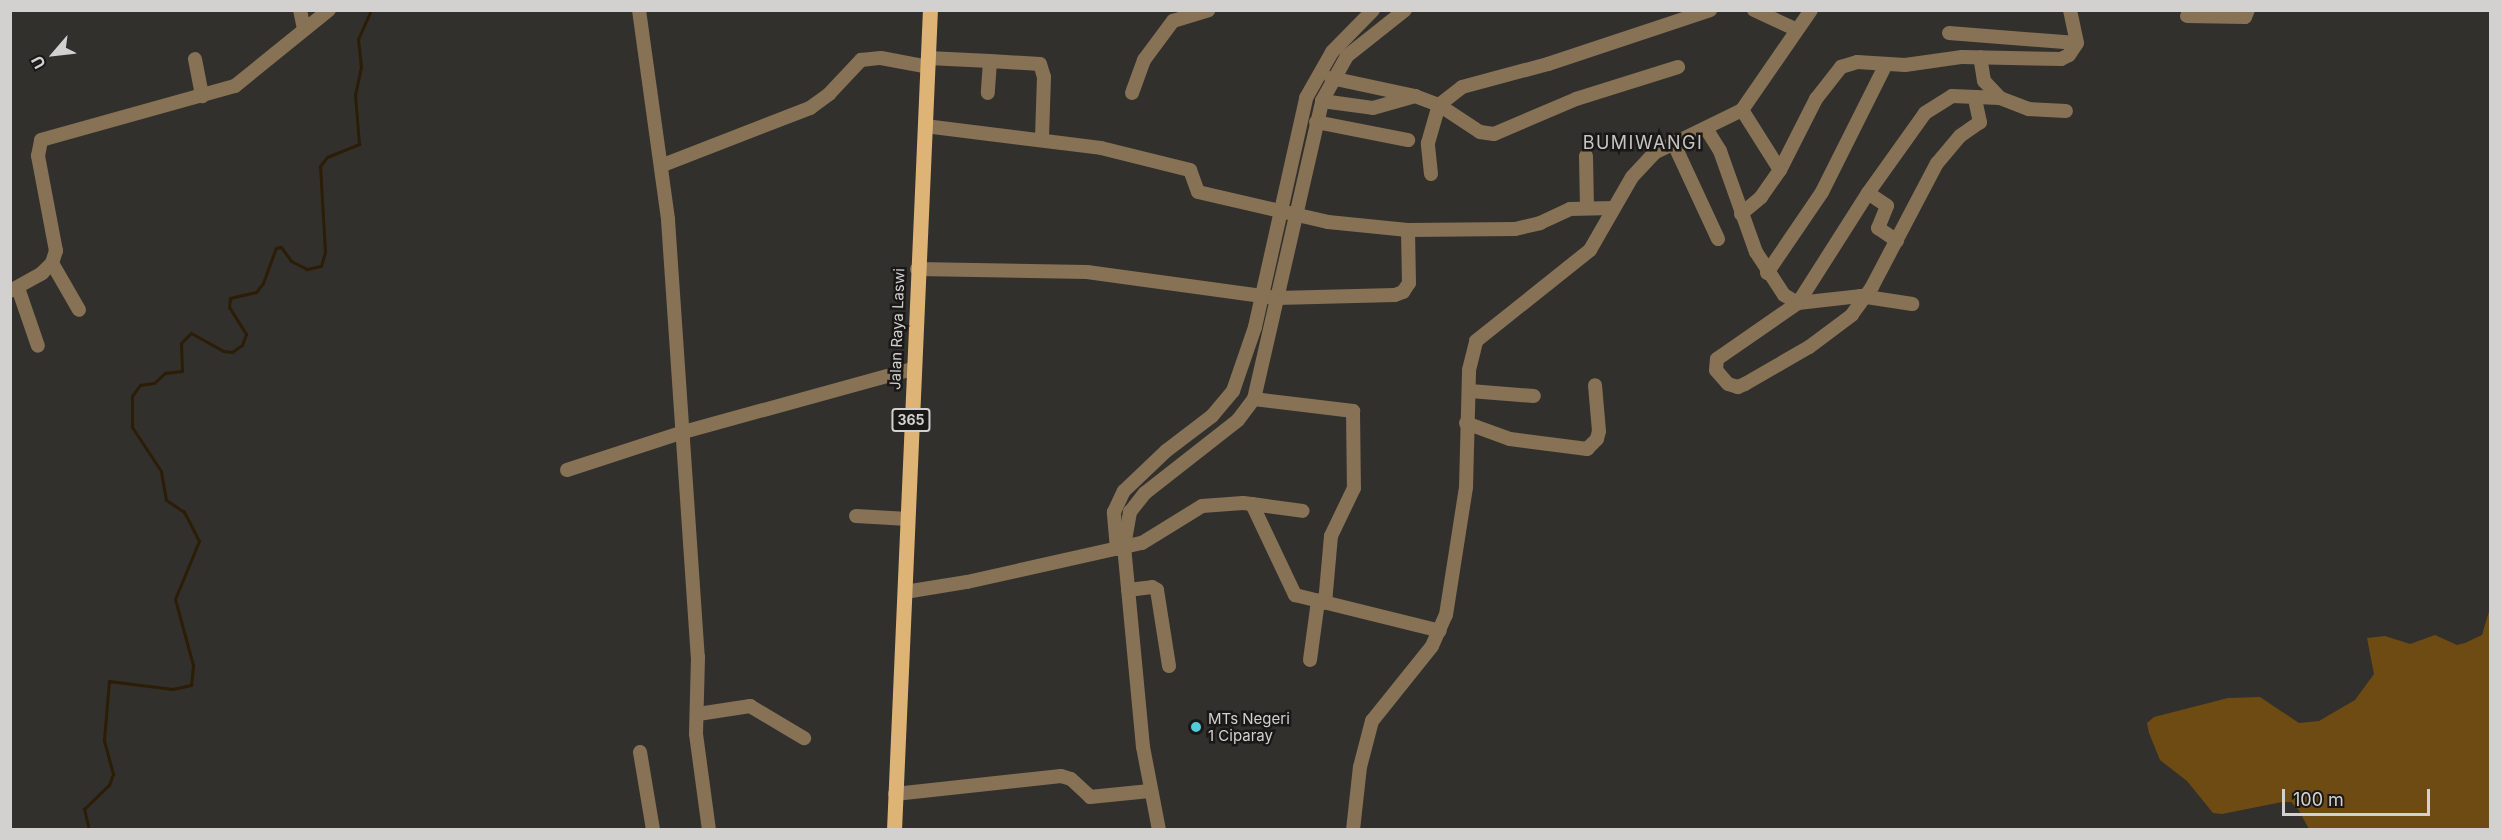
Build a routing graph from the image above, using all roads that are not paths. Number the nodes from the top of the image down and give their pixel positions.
1 (300, 10) edge
2 (329, 10) edge
3 (639, 10) edge
4 (930, 10) edge
5 (1208, 10) edge
6 (1405, 10) edge
7 (1710, 10) edge
8 (1754, 10) edge
9 (1810, 10) edge
10 (2070, 10) edge
11 (2248, 10) edge
12 (1176, 15) edge
13 (2187, 16) dead end
14 (1370, 18) edge
15 (304, 29) junction
16 (1795, 29) junction
17 (1949, 33) dead end
18 (2077, 43) junction
19 (1980, 57) junction
20 (195, 59) dead end
21 (990, 61) junction
22 (928, 62) junction
23 (1885, 66) junction
24 (1677, 67) dead end
25 (1331, 78) junction
26 (988, 93) dead end
27 (1132, 93) dead end
28 (202, 96) junction
29 (1415, 96) junction
30 (2000, 98) junction
31 (1975, 99) junction
32 (1322, 101) junction
33 (1439, 105) junction
34 (1742, 110) junction
35 (2066, 111) dead end
36 (1316, 122) junction
37 (925, 126) junction
38 (1707, 130) junction
39 (1042, 138) junction
40 (1408, 140) dead end
41 (1673, 142) junction
42 (1586, 156) dead end
43 (663, 165) junction
44 (1780, 170) junction
45 (1431, 174) dead end
46 (1868, 193) junction
47 (1587, 207) junction
48 (1613, 208) junction
49 (1290, 213) junction
50 (1741, 213) junction
51 (1408, 230) junction
52 (1718, 239) dead end
53 (1897, 241) junction
54 (52, 263) junction
55 (917, 269) junction
56 (1767, 273) junction
57 (14, 290) edge
58 (1271, 297) junction
59 (1867, 297) junction
60 (1798, 303) junction
61 (1912, 304) dead end
62 (78, 310) dead end
63 (39, 346) dead end
64 (913, 369) junction
65 (1595, 385) dead end
66 (1470, 391) junction
67 (1534, 396) dead end
68 (1254, 399) junction
69 (1466, 423) junction
70 (680, 433) junction
71 (567, 470) dead end
72 (1252, 504) junction
73 (1303, 511) dead end
74 (856, 516) dead end
75 (908, 519) junction
76 (1120, 548) junction
77 (1128, 590) junction
78 (905, 592) junction
79 (1322, 602) junction
80 (1440, 631) junction
81 (1310, 660) dead end
82 (1169, 666) dead end
83 (698, 714) junction
84 (804, 738) dead end
85 (640, 752) dead end
86 (1150, 791) junction
87 (895, 794) junction
88 (892, 829) edge
89 (653, 830) edge
90 (709, 830) edge
91 (1159, 830) edge
92 (1353, 830) edge

1 - 15 street
2 - 15 street
3 - 43 street
4 - 22 main road, Jalan Raya Laswi / 365
5 - 12 street
6 - 14 street
7 - 33 street
8 - 16 street
9 - 16 street
10 - 18 street
11 - 13 street
12 - 27 street
14 - 25 street
14 - 49 street
15 - 28 street
16 - 34 street
17 - 18 street
18 - 19 street
19 - 23 street
19 - 30 street
20 - 28 street
21 - 22 street
21 - 26 street
21 - 39 street
22 - 37 main road, Jalan Raya Laswi / 365
22 - 43 street
23 - 44 street
23 - 56 street
24 - 33 street
25 - 29 street
25 - 32 street
28 - 54 street
29 - 32 street
29 - 33 street
30 - 31 street
30 - 35 street
31 - 46 street
31 - 53 street
32 - 36 street
33 - 45 street
34 - 38 street
34 - 44 street
36 - 40 street
36 - 49 street
37 - 39 street
37 - 55 main road, Jalan Raya Laswi / 365
38 - 41 street
38 - 50 street
39 - 49 street
41 - 48 street
41 - 52 street
42 - 47 street
43 - 70 street
44 - 50 street
46 - 53 street
46 - 60 street
47 - 48 street
47 - 51 street
48 - 66 street
49 - 51 street
49 - 58 street
50 - 56 street
51 - 58 street
53 - 59 street
54 - 57 street
54 - 62 street
55 - 58 street
55 - 64 main road, Jalan Raya Laswi / 365
56 - 60 street
57 - 63 street
58 - 68 street
58 - 76 street
59 - 60 street
59 - 60 street
59 - 61 street
64 - 70 street
64 - 75 main road, Jalan Raya Laswi / 365
65 - 69 street
66 - 67 street
66 - 69 street
68 - 76 street
68 - 79 street
69 - 80 street
70 - 71 street
70 - 83 street
72 - 73 street
72 - 76 street
72 - 79 street
74 - 75 street
75 - 78 main road, Jalan Raya Laswi / 365
76 - 77 street
76 - 78 street
77 - 82 street
77 - 86 street
78 - 87 main road, Jalan Raya Laswi / 365
79 - 80 street
79 - 81 street
80 - 92 street
83 - 84 street
83 - 90 street
85 - 89 street
86 - 87 street
86 - 91 street
87 - 88 main road, Jalan Raya Laswi / 365

